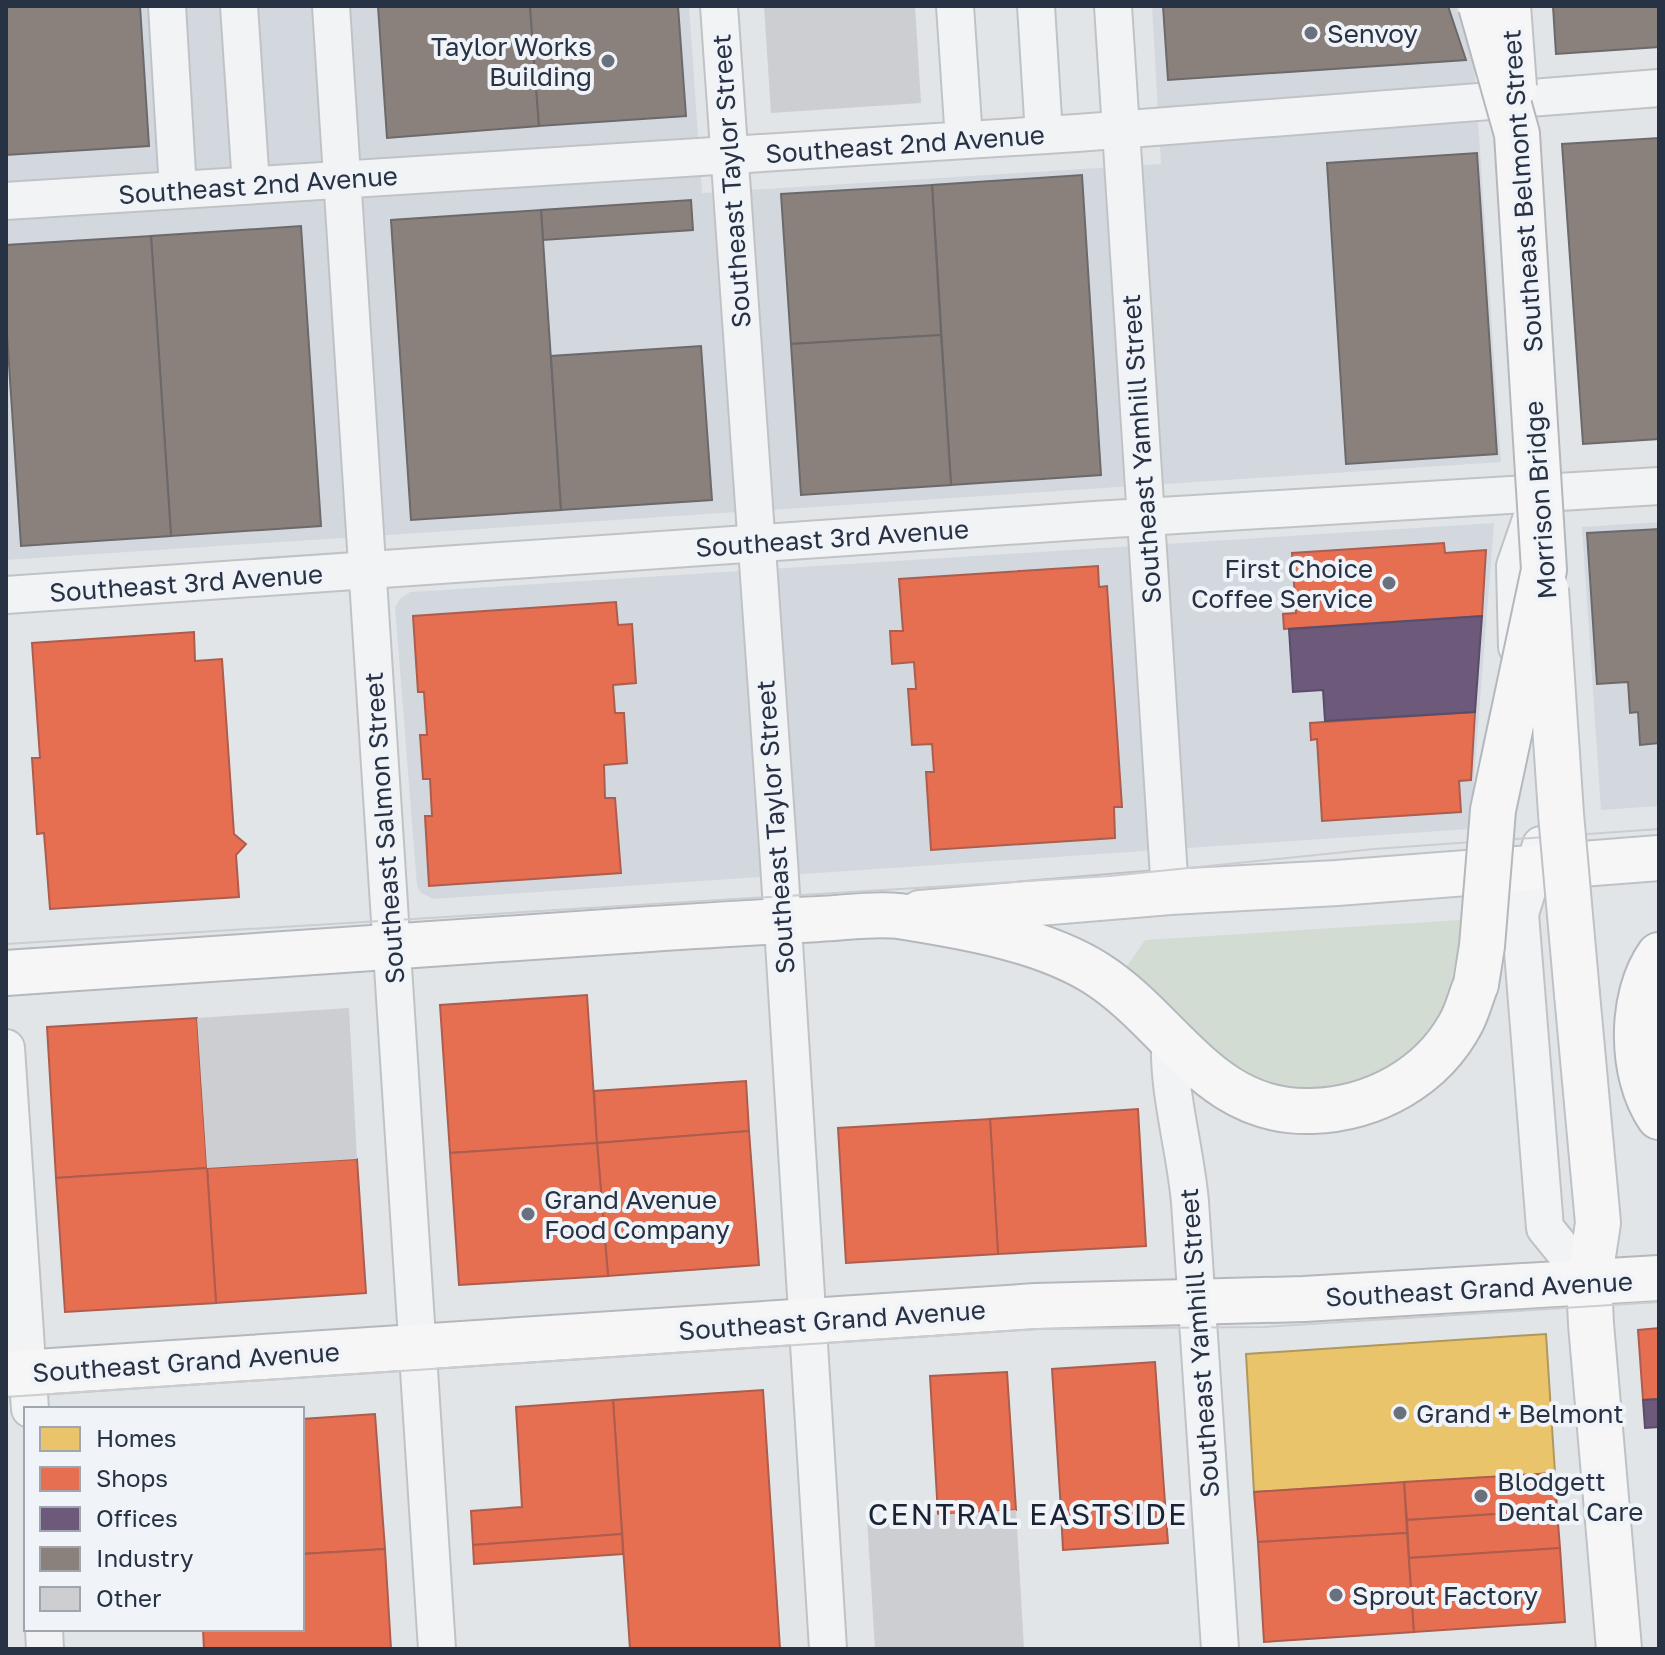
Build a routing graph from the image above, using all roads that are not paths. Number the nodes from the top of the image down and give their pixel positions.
1 (167, 6) edge
2 (239, 6) edge
3 (331, 6) edge
4 (719, 6) edge
5 (955, 6) edge
6 (1036, 6) edge
7 (1113, 6) edge
8 (1481, 6) edge
9 (1509, 6) edge
10 (1659, 88) edge
11 (1517, 116) junction
12 (1119, 130) junction
13 (1044, 135) junction
14 (964, 140) junction
15 (730, 155) junction
16 (342, 179) junction
17 (251, 185) junction
18 (178, 190) junction
19 (6, 201) edge
20 (1659, 486) edge
21 (1540, 493) junction
22 (1145, 517) junction
23 (755, 543) junction
24 (367, 570) junction
25 (1544, 570) junction
26 (6, 595) edge
27 (1659, 858) edge
28 (1516, 870) junction
29 (1170, 892) junction
30 (893, 916) junction
31 (782, 921) junction
32 (392, 948) junction
33 (1659, 955) edge
34 (6, 973) edge
35 (6, 1048) edge
36 (1170, 1058) junction
37 (1659, 1117) edge
38 (1659, 1278) edge
39 (1589, 1282) junction
40 (1196, 1302) junction
41 (809, 1321) junction
42 (418, 1347) junction
43 (21, 1385) edge
44 (436, 1632) edge
45 (828, 1649) edge
46 (1220, 1649) edge
47 (1619, 1649) edge

1 - 18 street
2 - 17 street
3 - 16 street, Southeast Salmon Street
4 - 15 street, Southeast Taylor Street
5 - 14 street
6 - 13 street
7 - 12 street, Southeast Yamhill Street
8 - 11 main road, bridge
9 - 11 main road, Morrison Bridge, bridge
10 - 11 street, Southeast 2nd Avenue
11 - 12 street, Southeast 2nd Avenue
11 - 21 street, Southeast Belmont Street
11 - 25 main road, Morrison Bridge, bridge
12 - 13 street, Southeast 2nd Avenue
12 - 22 street, Southeast Yamhill Street
13 - 14 street, Southeast 2nd Avenue
14 - 15 street, Southeast 2nd Avenue
15 - 16 street, Southeast 2nd Avenue
15 - 23 street, Southeast Taylor Street
16 - 17 street, Southeast 2nd Avenue
16 - 24 street, Southeast Salmon Street
17 - 18 street, Southeast 2nd Avenue
18 - 19 street, Southeast 2nd Avenue
20 - 21 street, Southeast 3rd Avenue
21 - 22 street, Southeast 3rd Avenue
21 - 28 street
21 - 28 street, Southeast Belmont Street
22 - 23 street, Southeast 3rd Avenue
22 - 29 street, Southeast Yamhill Street
23 - 24 street, Southeast 3rd Avenue
23 - 31 street, Southeast Taylor Street
24 - 26 street, Southeast 3rd Avenue
24 - 32 street, Southeast Salmon Street
25 - 36 main road, bridge
25 - 39 main road, Morrison Bridge, bridge
27 - 28 main road
28 - 29 main road
28 - 39 street, Southeast Belmont Street
29 - 30 main road
30 - 31 main road
30 - 36 main road
31 - 32 main road
31 - 41 street, Southeast Taylor Street
32 - 34 main road
32 - 42 street, Southeast Salmon Street
33 - 37 main road
35 - 43 street
36 - 40 street, Southeast Yamhill Street
38 - 39 main road, Southeast Grand Avenue
39 - 40 main road, Southeast Grand Avenue
39 - 47 main road
40 - 41 main road, Southeast Grand Avenue
40 - 46 street, Southeast Yamhill Street
41 - 42 main road, Southeast Grand Avenue
41 - 45 street, Southeast Taylor Street
42 - 43 main road, Southeast Grand Avenue
42 - 44 street, Southeast Salmon Street

